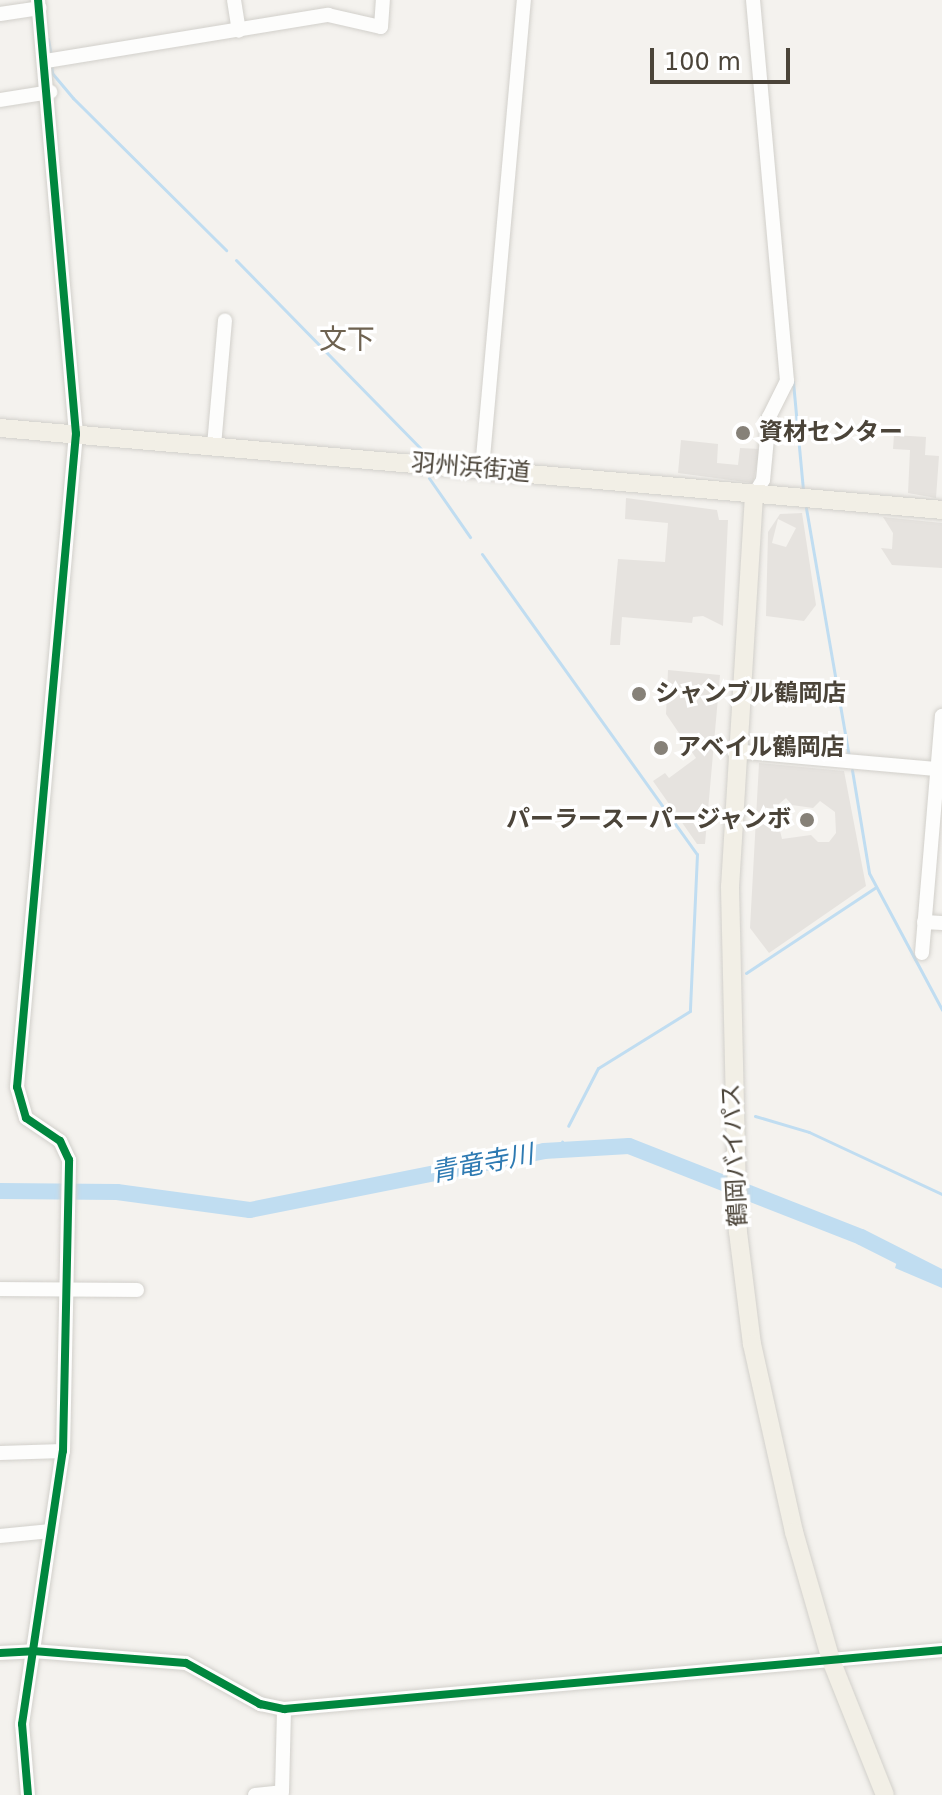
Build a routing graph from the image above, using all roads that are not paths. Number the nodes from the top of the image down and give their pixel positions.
1 (234, 0) edge
2 (383, 0) edge
3 (524, 0) edge
4 (753, 0) edge
5 (39, 4) edge
6 (327, 7) edge
7 (0, 14) edge
8 (239, 31) junction
9 (49, 61) junction
10 (50, 92) junction
11 (0, 100) edge
12 (225, 320) dead end
13 (0, 428) edge
14 (76, 434) junction
15 (214, 446) junction
16 (482, 469) junction
17 (754, 495) junction
18 (942, 510) edge
19 (942, 716) edge
20 (734, 751) junction
21 (937, 769) junction
22 (924, 922) junction
23 (942, 923) edge
24 (922, 953) dead end
25 (0, 1289) edge
26 (137, 1290) dead end
27 (65, 1291) junction
28 (63, 1451) junction
29 (0, 1453) edge
30 (51, 1531) junction
31 (0, 1536) edge
32 (942, 1650) edge
33 (33, 1651) junction
34 (0, 1653) edge
35 (831, 1660) junction
36 (284, 1709) junction
37 (28, 1795) edge
38 (255, 1795) edge
39 (885, 1795) edge

1 - 8 street
2 - 6 street
3 - 16 street
4 - 17 street
5 - 7 street
5 - 9 street
6 - 8 street
8 - 9 street
9 - 10 street
10 - 11 street
10 - 14 street
12 - 15 street
13 - 14 main road, 羽州浜街道
14 - 15 main road, 羽州浜街道
14 - 27 street
15 - 16 main road, 羽州浜街道
16 - 17 main road, 羽州浜街道
17 - 18 main road, 羽州浜街道
17 - 20 main road, 鶴岡バイパス
19 - 21 street
20 - 21 street
20 - 35 main road, 鶴岡バイパス
21 - 22 street
22 - 23 street
22 - 24 street
25 - 27 street
26 - 27 street
27 - 28 street
28 - 29 street
28 - 30 street
30 - 31 street
30 - 33 street
32 - 35 street
33 - 34 street
33 - 36 street
33 - 37 street
35 - 36 street
35 - 39 main road, 鶴岡バイパス
36 - 38 street

